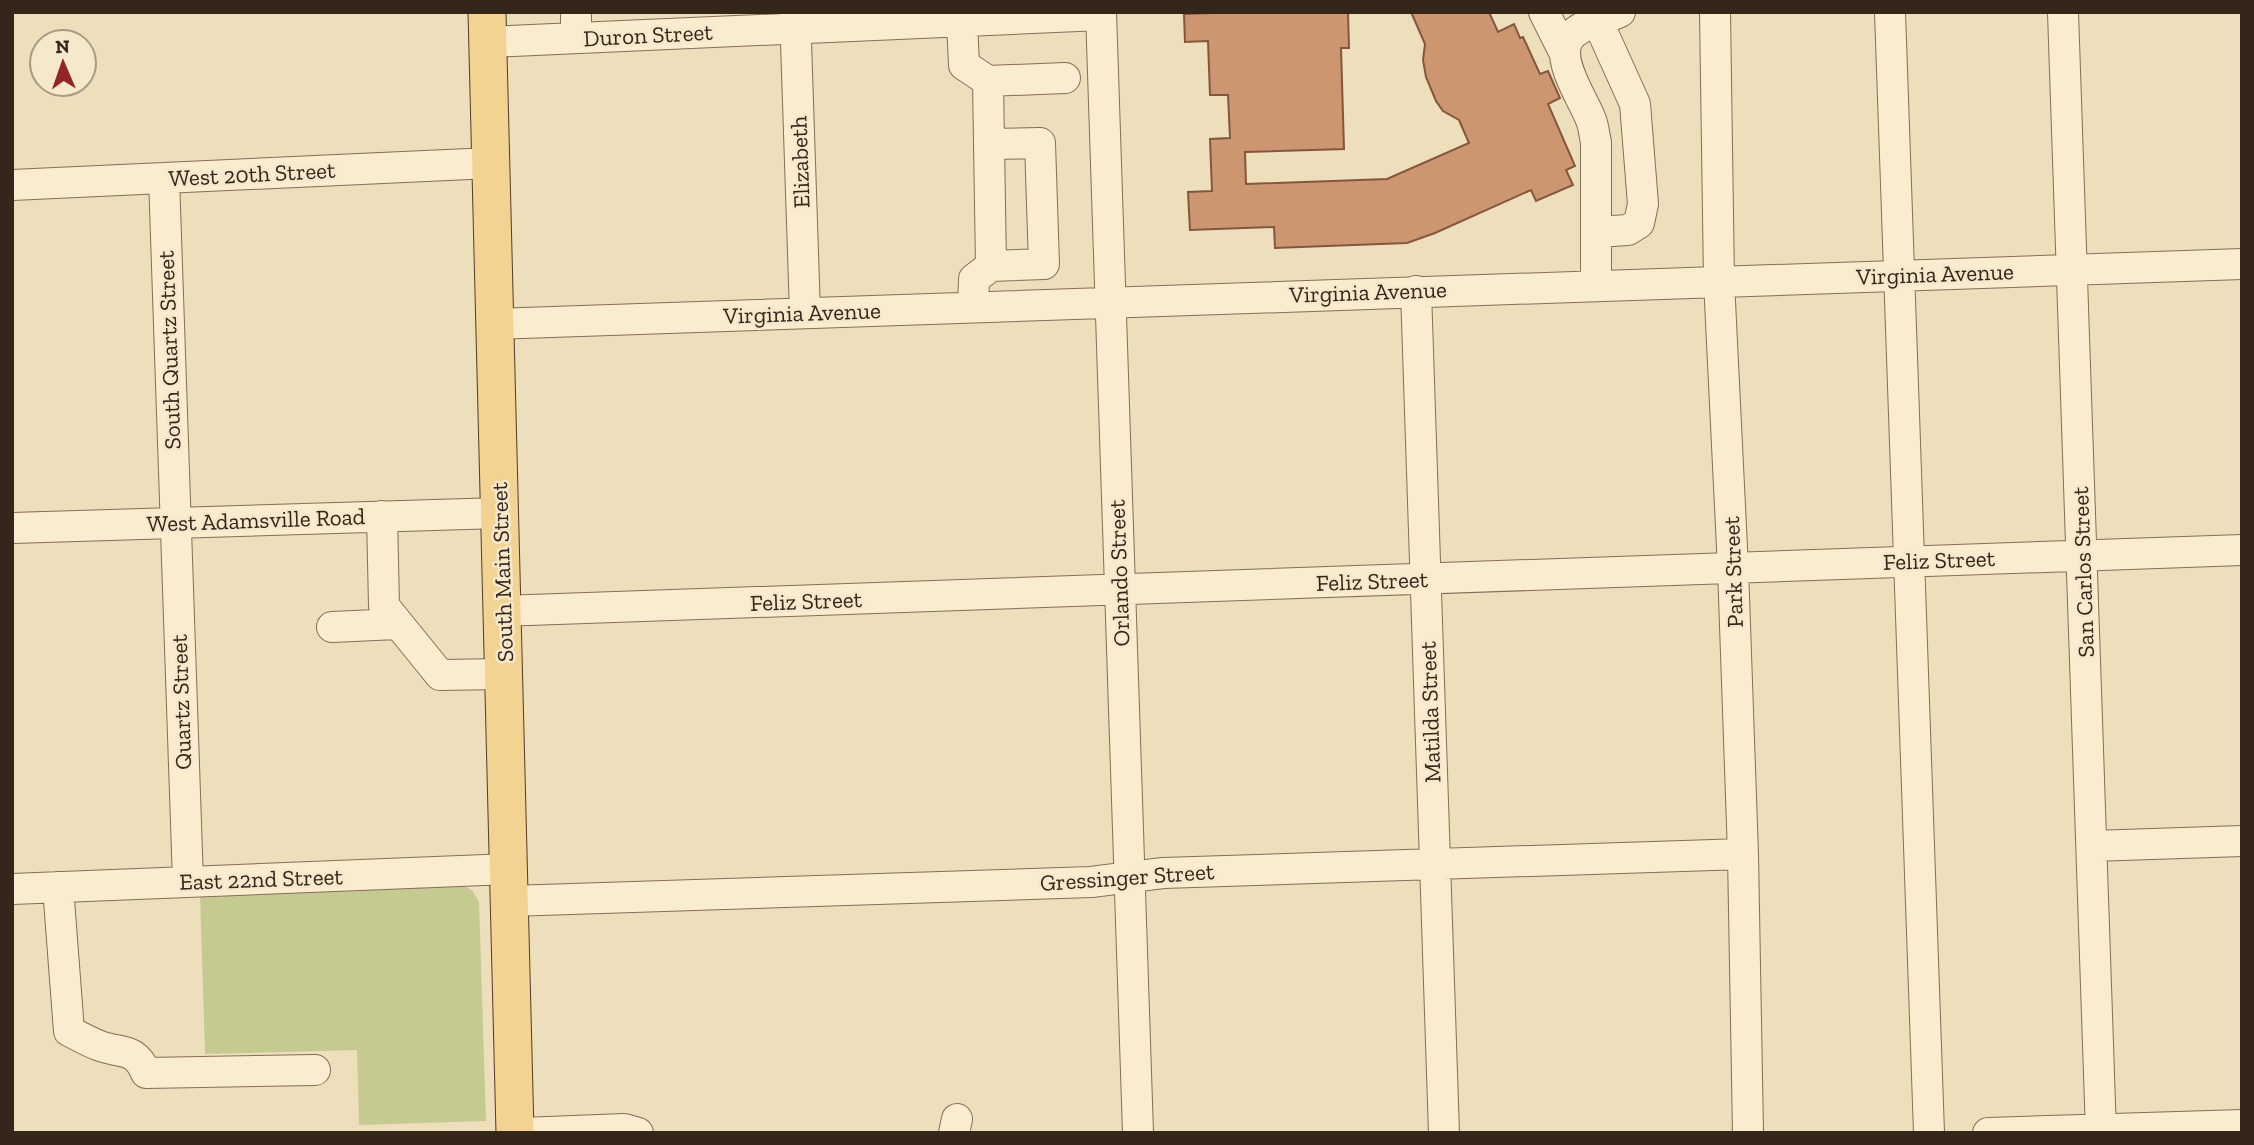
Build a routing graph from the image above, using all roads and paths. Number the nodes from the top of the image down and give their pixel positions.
1 (1544, 12) edge
2 (1715, 12) edge
3 (1890, 12) edge
4 (2063, 12) edge
5 (1101, 14) edge
6 (1609, 17) edge
7 (795, 20) edge
8 (962, 22) junction
9 (576, 25) edge
10 (487, 27) edge
11 (1565, 54) junction
12 (1065, 78) dead end
13 (988, 80) junction
14 (989, 144) junction
15 (491, 163) junction
16 (164, 178) junction
17 (12, 185) edge
18 (1596, 232) junction
19 (2242, 264) edge
20 (991, 266) junction
21 (2072, 270) junction
22 (1898, 275) junction
23 (1719, 281) junction
24 (1596, 285) junction
25 (1416, 291) junction
26 (1110, 301) junction
27 (973, 306) junction
28 (805, 313) junction
29 (495, 324) junction
30 (500, 513) junction
31 (382, 516) junction
32 (174, 523) junction
33 (12, 528) edge
34 (2242, 550) edge
35 (2082, 555) junction
36 (1910, 561) junction
37 (1733, 568) junction
38 (1425, 579) junction
39 (1120, 589) junction
40 (503, 611) junction
41 (397, 624) junction
42 (332, 627) dead end
43 (505, 674) junction
44 (2242, 841) edge
45 (2092, 846) junction
46 (1743, 855) junction
47 (1435, 864) junction
48 (1130, 878) junction
49 (188, 882) junction
50 (510, 885) junction
51 (58, 887) junction
52 (12, 889) edge
53 (315, 1070) dead end
54 (2242, 1125) edge
55 (2101, 1131) edge
56 (515, 1133) edge
57 (522, 1133) edge
58 (638, 1133) edge
59 (1138, 1133) edge
60 (1444, 1133) edge
61 (1748, 1133) edge
62 (1929, 1133) edge
63 (1988, 1133) edge

1 - 11 street
2 - 23 street, Park Street
3 - 22 street
4 - 21 street, San Carlos Street
5 - 8 street, Duron Street
5 - 26 street, Orlando Street
6 - 11 street
6 - 18 street
7 - 8 street, Duron Street
7 - 9 street, Duron Street
7 - 28 street, Elizabeth
8 - 13 street
9 - 10 street, Duron Street
10 - 15 main road, South Main Street
11 - 18 street
12 - 13 street
13 - 14 street
14 - 20 street
14 - 20 street
15 - 16 street, West 20th Street
15 - 29 main road, South Main Street
16 - 17 street, West 20th Street
16 - 32 street, South Quartz Street
18 - 24 street
19 - 21 street, Virginia Avenue
20 - 27 street
21 - 22 street, Virginia Avenue
21 - 35 street, San Carlos Street
22 - 23 street, Virginia Avenue
22 - 36 street
23 - 24 street, Virginia Avenue
23 - 37 street, Park Street
24 - 25 street, Virginia Avenue
25 - 26 street, Virginia Avenue
25 - 38 street, Matilda Street
26 - 27 street, Virginia Avenue
26 - 39 street, Orlando Street
27 - 28 street, Virginia Avenue
28 - 29 street, Virginia Avenue
29 - 30 main road, South Main Street
30 - 31 street, West Adamsville Road
30 - 40 main road, South Main Street
31 - 32 street, West Adamsville Road
31 - 41 street
32 - 33 street, West Adamsville Road
32 - 49 street, Quartz Street
34 - 35 street, Feliz Street
35 - 36 street, Feliz Street
35 - 45 street, San Carlos Street
36 - 37 street, Feliz Street
36 - 62 street
37 - 38 street, Feliz Street
37 - 46 street, Park Street
38 - 39 street, Feliz Street
38 - 47 street, Matilda Street
39 - 40 street, Feliz Street
39 - 48 street, Orlando Street
40 - 43 main road, South Main Street
41 - 42 street
41 - 43 street
43 - 50 main road, South Main Street
44 - 45 street
45 - 55 street, San Carlos Street
46 - 47 street, Gressinger Street
46 - 61 street, Park Street
47 - 48 street, Gressinger Street
47 - 60 street, Matilda Street
48 - 50 street, Gressinger Street
48 - 59 street, Orlando Street
49 - 50 street, East 22nd Street
49 - 51 street, East 22nd Street
50 - 56 main road, South Main Street
51 - 52 street, East 22nd Street
51 - 53 street
54 - 55 street
55 - 63 street
57 - 58 street

